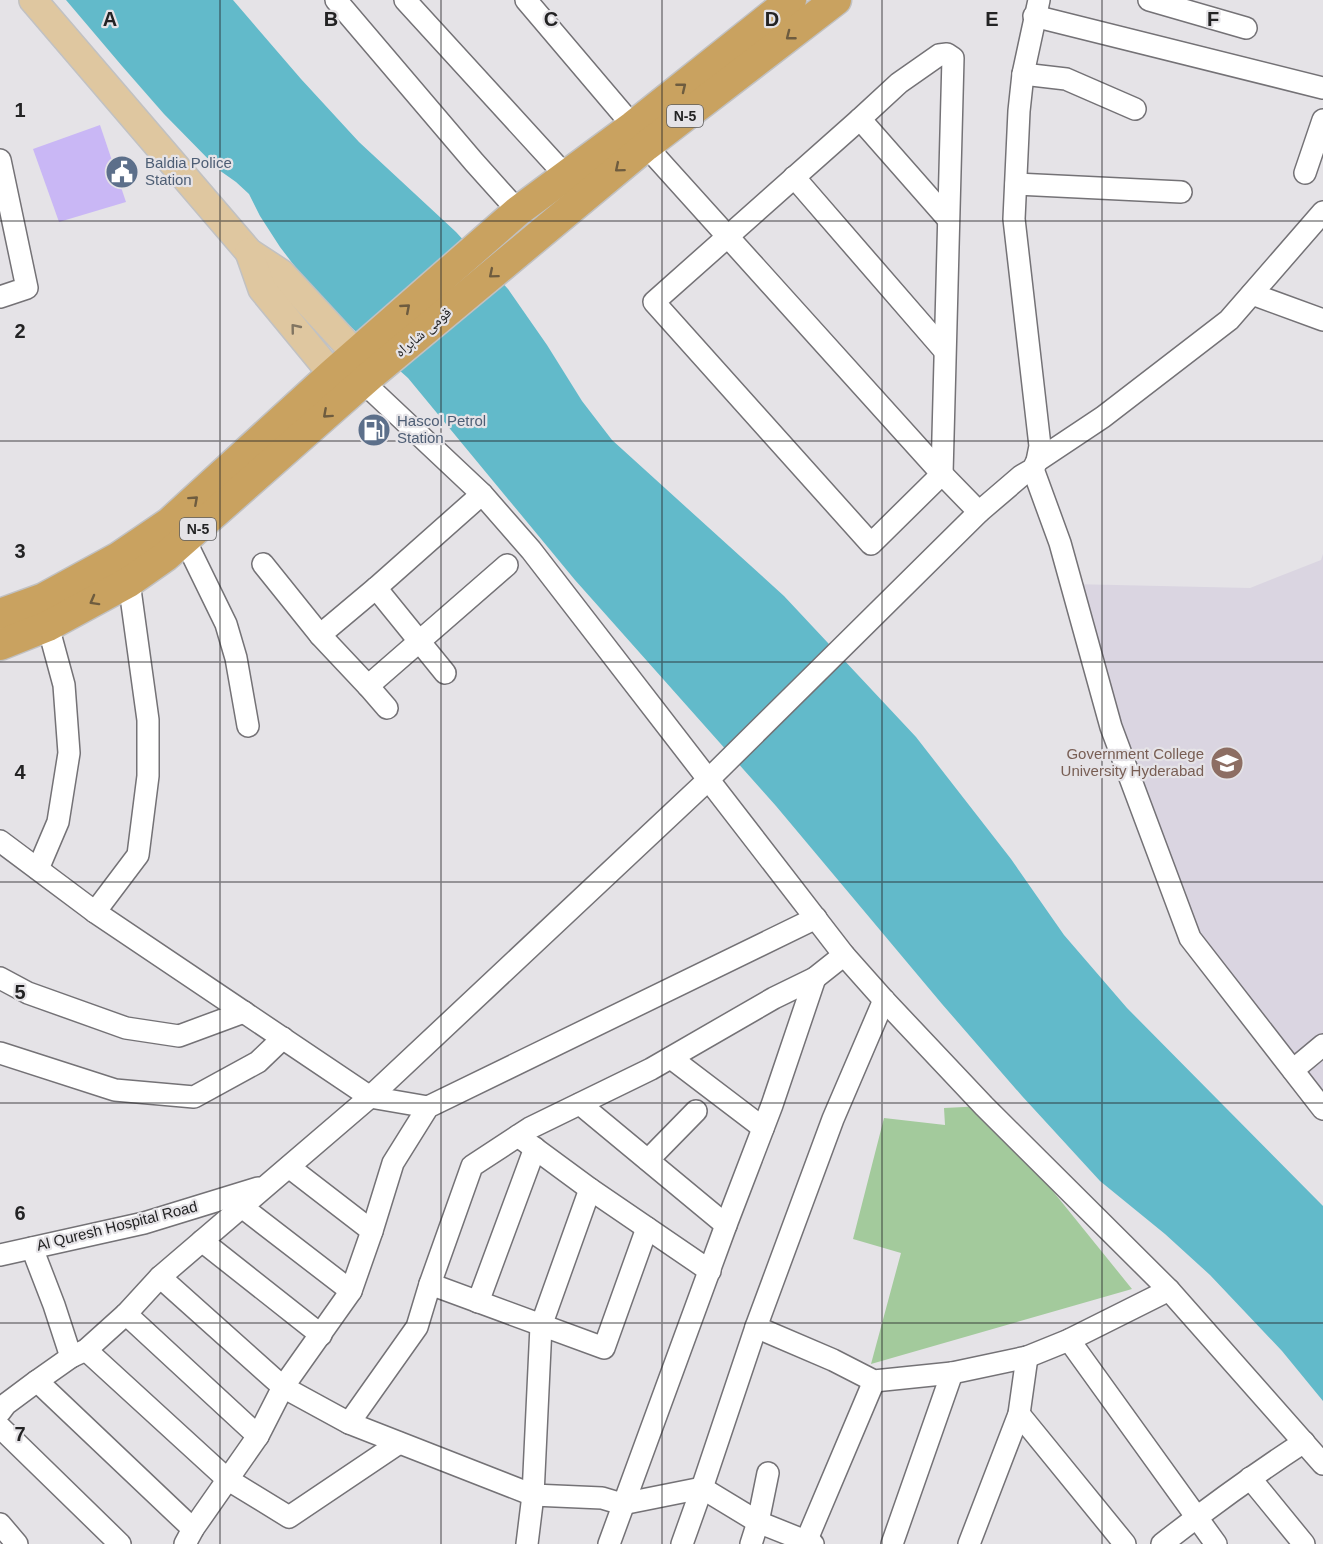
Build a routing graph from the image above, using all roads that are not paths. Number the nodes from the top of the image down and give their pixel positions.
1 (33, 0) edge
2 (336, 0) edge
3 (405, 0) edge
4 (526, 0) edge
5 (791, 0) edge
6 (836, 0) edge
7 (1149, 0) edge
8 (1036, 8) edge
9 (1246, 28) dead end
10 (1023, 74) junction
11 (1323, 88) edge
12 (1135, 109) dead end
13 (860, 119) junction
14 (1323, 120) edge
15 (639, 136) junction
16 (0, 160) edge
17 (1305, 173) dead end
18 (566, 176) junction
19 (794, 177) junction
20 (1016, 184) junction
21 (1181, 192) dead end
22 (518, 211) junction
23 (1323, 212) edge
24 (948, 219) junction
25 (728, 235) junction
26 (249, 252) junction
27 (1252, 294) junction
28 (0, 297) edge
29 (1323, 320) edge
30 (944, 350) junction
31 (363, 364) junction
32 (332, 374) junction
33 (1035, 465) junction
34 (942, 474) junction
35 (482, 494) junction
36 (979, 512) junction
37 (177, 532) junction
38 (263, 564) dead end
39 (507, 565) dead end
40 (129, 582) junction
41 (376, 588) junction
42 (0, 614) edge
43 (48, 626) junction
44 (320, 635) junction
45 (419, 642) junction
46 (0, 645) edge
47 (445, 674) dead end
48 (368, 686) junction
49 (387, 708) dead end
50 (248, 726) dead end
51 (708, 780) junction
52 (3, 849) edge
53 (38, 869) junction
54 (95, 912) junction
55 (816, 918) junction
56 (844, 956) junction
57 (0, 978) edge
58 (815, 978) junction
59 (884, 1000) junction
60 (244, 1012) junction
61 (283, 1038) junction
62 (1323, 1045) edge
63 (0, 1053) edge
64 (670, 1058) junction
65 (1293, 1070) junction
66 (370, 1097) junction
67 (580, 1104) junction
68 (428, 1107) junction
69 (1323, 1109) edge
70 (696, 1111) dead end
71 (763, 1128) junction
72 (527, 1142) junction
73 (648, 1160) junction
74 (289, 1167) junction
75 (267, 1185) junction
76 (590, 1189) junction
77 (242, 1207) junction
78 (726, 1225) junction
79 (647, 1227) junction
80 (372, 1231) junction
81 (202, 1241) junction
82 (32, 1248) junction
83 (0, 1255) edge
84 (710, 1271) junction
85 (160, 1277) junction
86 (430, 1284) junction
87 (1169, 1290) junction
88 (351, 1292) junction
89 (478, 1302) junction
90 (126, 1314) junction
91 (541, 1326) junction
92 (756, 1326) junction
93 (321, 1335) junction
94 (1070, 1341) junction
95 (78, 1353) junction
96 (1027, 1357) junction
97 (952, 1373) junction
98 (874, 1380) junction
99 (38, 1381) junction
100 (283, 1387) junction
101 (0, 1412) edge
102 (1019, 1414) junction
103 (349, 1423) junction
104 (0, 1427) edge
105 (258, 1436) junction
106 (1304, 1442) junction
107 (399, 1443) junction
108 (1323, 1464) edge
109 (768, 1473) dead end
110 (1250, 1478) junction
111 (227, 1479) junction
112 (702, 1488) junction
113 (533, 1495) junction
114 (622, 1504) junction
115 (1196, 1517) junction
116 (758, 1522) junction
117 (0, 1524) edge
118 (189, 1537) edge
119 (808, 1543) edge
120 (17, 1544) edge
121 (120, 1544) edge
122 (527, 1544) edge
123 (609, 1544) edge
124 (682, 1544) edge
125 (751, 1544) edge
126 (892, 1544) edge
127 (969, 1544) edge
128 (1125, 1544) edge
129 (1162, 1544) edge
130 (1216, 1544) edge
131 (1304, 1544) edge

1 - 26 main road
2 - 22 street
3 - 18 street
4 - 15 street
15 -> 5 highway, قومی شاہراہ / N-5
6 -> 15 highway, قومی شاہراہ / N-5
7 - 9 street
8 - 10 street
8 - 11 street
10 - 12 street
10 - 20 street
13 - 19 street
13 - 24 street
13 - 24 street
14 - 17 street
15 - 18 highway, قومی شاہراہ / N-5
15 - 25 street
15 -> 31 highway, قومی شاہراہ / N-5
16 - 28 street
18 - 22 highway, قومی شاہراہ / N-5
19 - 25 street
19 - 30 street
20 - 21 street
20 - 33 street
31 -> 22 highway, قومی شاہراہ / N-5
23 - 27 street
24 - 30 street
25 - 34 street
25 - 34 street
26 - 31 main road
32 -> 26 main road
27 - 29 street
27 - 33 street
30 - 34 street
31 - 32 highway, قومی شاہراہ / N-5
31 - 35 street
31 -> 37 highway, قومی شاہراہ / N-5
37 -> 32 highway, قومی شاہراہ / N-5
33 - 36 street
33 - 65 street
34 - 36 street
35 - 41 street
35 - 51 street
36 - 51 street
37 - 40 highway, قومی شاہراہ / N-5
37 - 42 highway, قومی شاہراہ / N-5
37 - 50 street
38 - 44 street
39 - 45 street
40 -> 43 highway, قومی شاہراہ / N-5
40 - 54 street
41 - 44 street
41 - 45 street
43 - 46 highway, قومی شاہراہ / N-5
43 - 53 street
44 - 48 street
45 - 47 street
45 - 48 street
48 - 49 street
51 - 55 street
51 - 66 street
52 - 53 street
53 - 54 street
54 - 60 street
55 - 56 street
55 - 68 street
56 - 58 street
56 - 59 street
57 - 60 street
58 - 64 street
58 - 71 street
59 - 87 street
59 - 92 street
60 - 61 street
61 - 63 street
61 - 66 street
62 - 65 street
64 - 67 street
64 - 71 street
65 - 69 street
66 - 68 street
66 - 74 street
67 - 72 street
67 - 73 street
68 - 80 street
70 - 73 street
71 - 78 street
72 - 76 street
72 - 86 street
72 - 89 street
73 - 78 street
74 - 75 street
74 - 80 street
75 - 77 street
75 - 82 street, Al Quresh Hospital Road
76 - 79 street
76 - 91 street
77 - 81 street
77 - 88 street
78 - 84 street
79 - 84 street
79 - 91 street
80 - 88 street
81 - 85 street
81 - 93 street
82 - 83 street, Al Quresh Hospital Road
82 - 95 street
84 - 114 street
85 - 90 street
85 - 100 street
86 - 89 street
86 - 103 street
87 - 94 street
87 - 106 street
88 - 93 street
89 - 91 street
90 - 95 street
90 - 105 street
91 - 113 street
92 - 98 street
92 - 112 street
93 - 100 street
94 - 96 street
94 - 115 street
95 - 99 street
95 - 111 street
96 - 97 street
96 - 102 street
97 - 98 street
97 - 126 street
98 - 119 street
99 - 101 street
99 - 118 street
100 - 103 street
100 - 105 street
102 - 127 street
102 - 128 street
103 - 107 street
104 - 121 street
105 - 111 street
106 - 108 street
106 - 110 street
107 - 111 street
107 - 113 street
109 - 116 street
110 - 115 street
110 - 131 street
111 - 118 street
112 - 114 street
112 - 116 street
112 - 124 street
113 - 114 street
113 - 122 street
114 - 123 street
115 - 129 street
115 - 130 street
116 - 119 street
116 - 125 street
117 - 120 street

